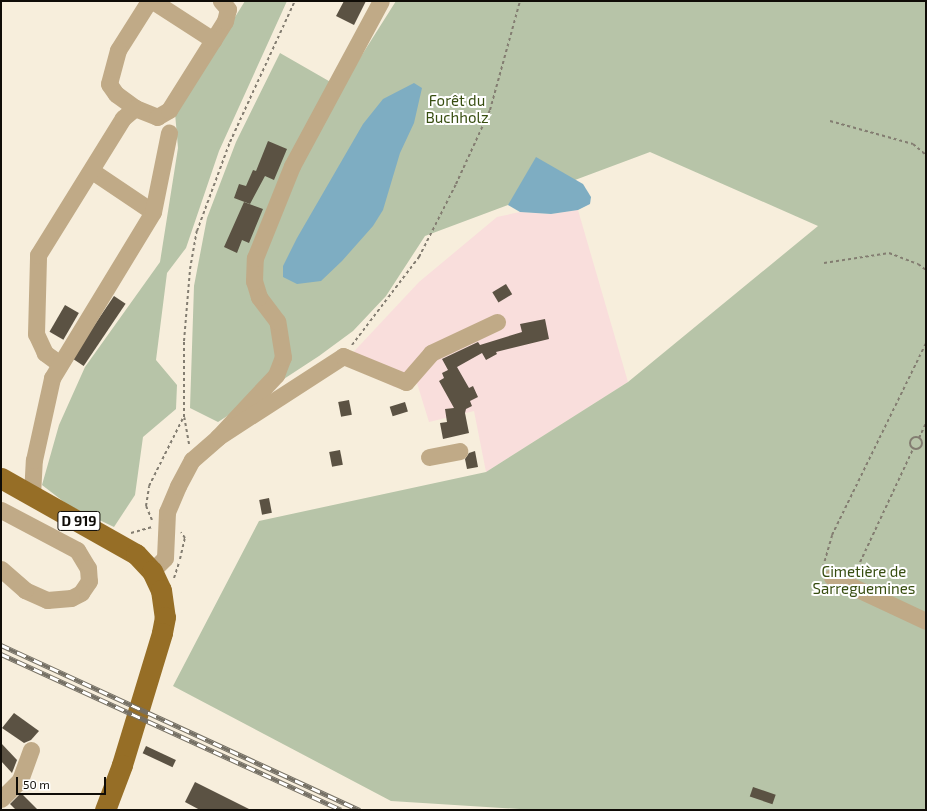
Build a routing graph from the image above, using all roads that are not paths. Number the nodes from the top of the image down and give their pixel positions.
1 (149, 1) edge
2 (153, 1) edge
3 (221, 1) edge
4 (381, 1) edge
5 (213, 40) junction
6 (135, 108) junction
7 (169, 132) dead end
8 (92, 171) junction
9 (153, 212) junction
10 (497, 322) dead end
11 (56, 371) junction
12 (218, 437) junction
13 (459, 451) dead end
14 (429, 457) dead end
15 (1, 478) edge
16 (32, 495) junction
17 (1, 510) edge
18 (1, 569) edge
19 (152, 571) junction
20 (832, 577) road end
21 (926, 621) edge
22 (31, 750) dead end
23 (1, 798) edge
24 (105, 810) edge

1 - 6 street
2 - 5 street
3 - 5 street
4 - 12 street
5 - 6 street
6 - 8 street
7 - 9 street
8 - 9 street
8 - 11 street
9 - 11 street
10 - 12 street
11 - 16 street
12 - 19 street
13 - 14 street
15 - 16 main road, D 919
16 - 19 main road, D 919
17 - 18 street
19 - 24 main road, D 919
20 - 21 street
22 - 23 street

